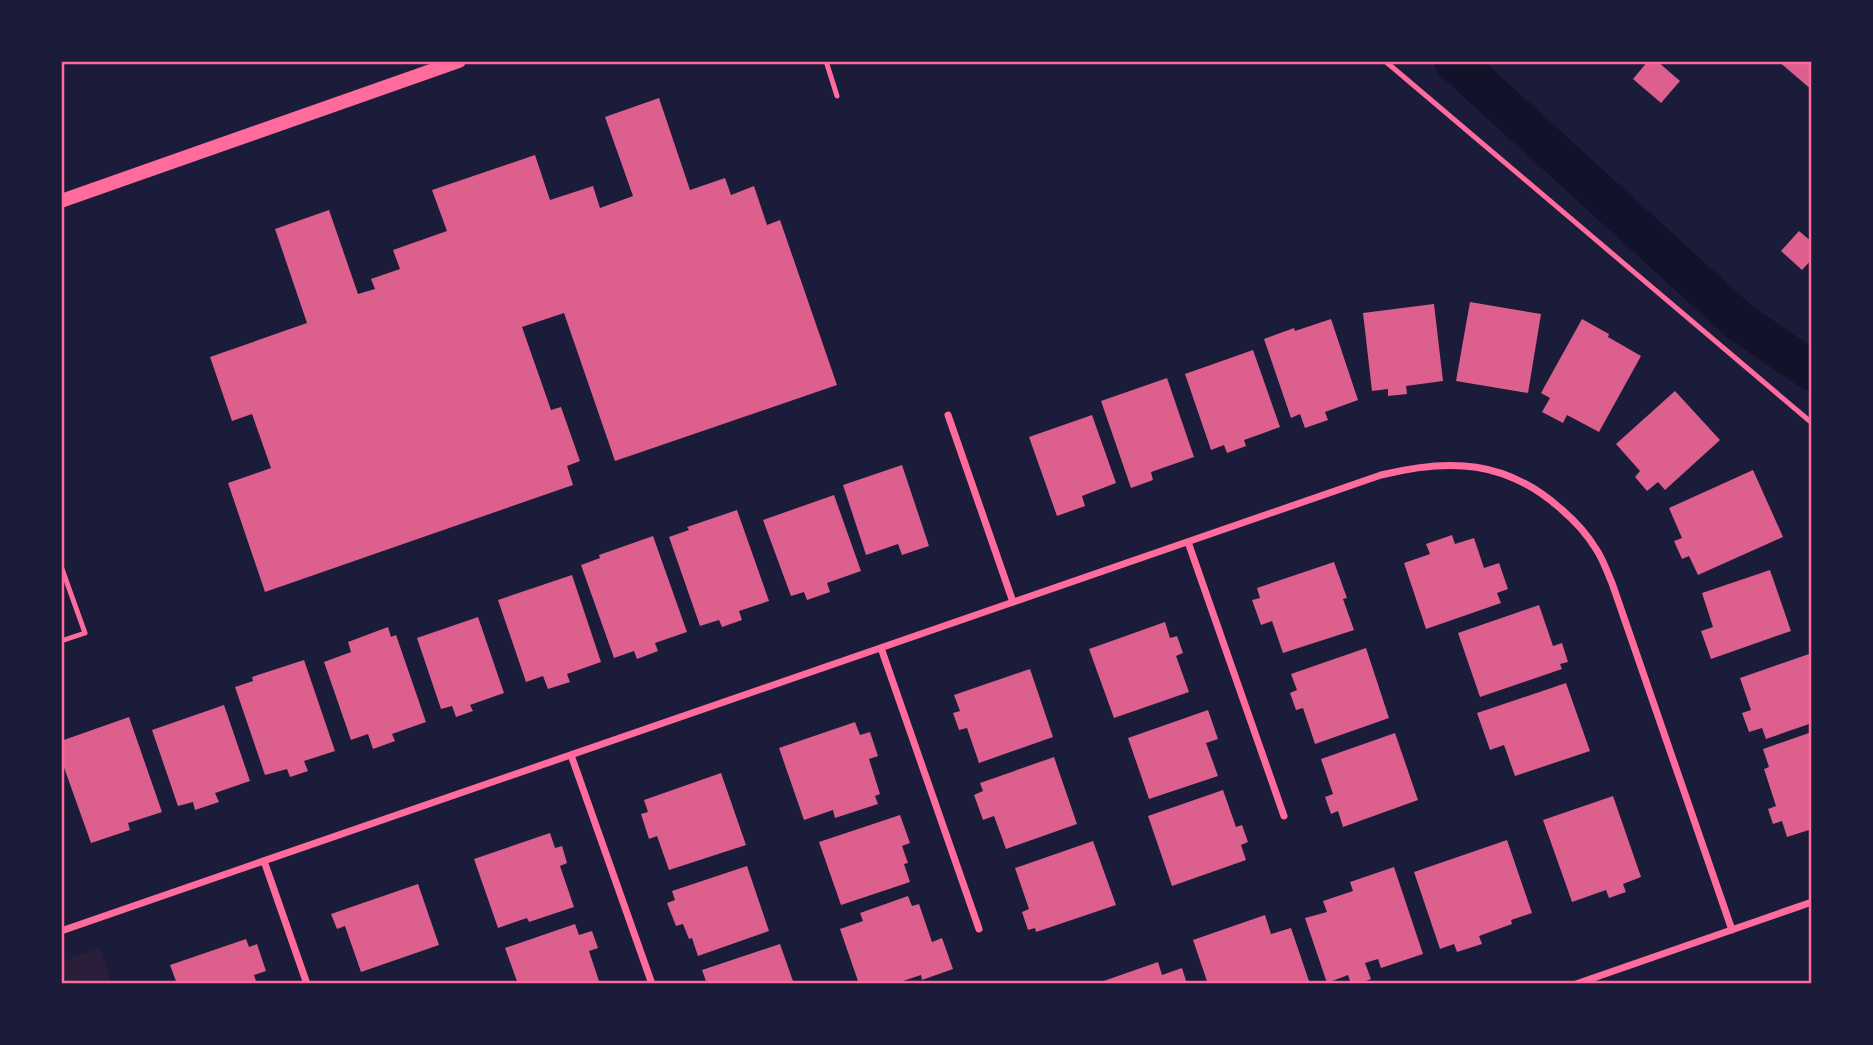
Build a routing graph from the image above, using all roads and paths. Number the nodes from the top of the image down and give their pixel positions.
1 (459, 61) edge
2 (826, 61) edge
3 (1385, 61) edge
4 (838, 96) dead end
5 (61, 201) edge
6 (948, 415) dead end
7 (1812, 423) edge
8 (1188, 542) junction
9 (61, 566) edge
10 (1013, 603) junction
11 (61, 641) edge
12 (881, 648) junction
13 (571, 755) junction
14 (1284, 816) dead end
15 (264, 861) junction
16 (1812, 902) edge
17 (979, 929) dead end
18 (1732, 930) junction
19 (61, 931) edge
20 (307, 984) edge
21 (652, 984) edge
22 (1576, 984) edge

1 - 5 main road
2 - 4 lane
3 - 7 lane
6 - 10 street
8 - 10 street
8 - 14 street
8 - 18 street
9 - 11 lane
10 - 12 street
12 - 13 street
12 - 17 street
13 - 15 street
13 - 21 street
15 - 19 street
15 - 20 street
16 - 18 street
18 - 22 street

